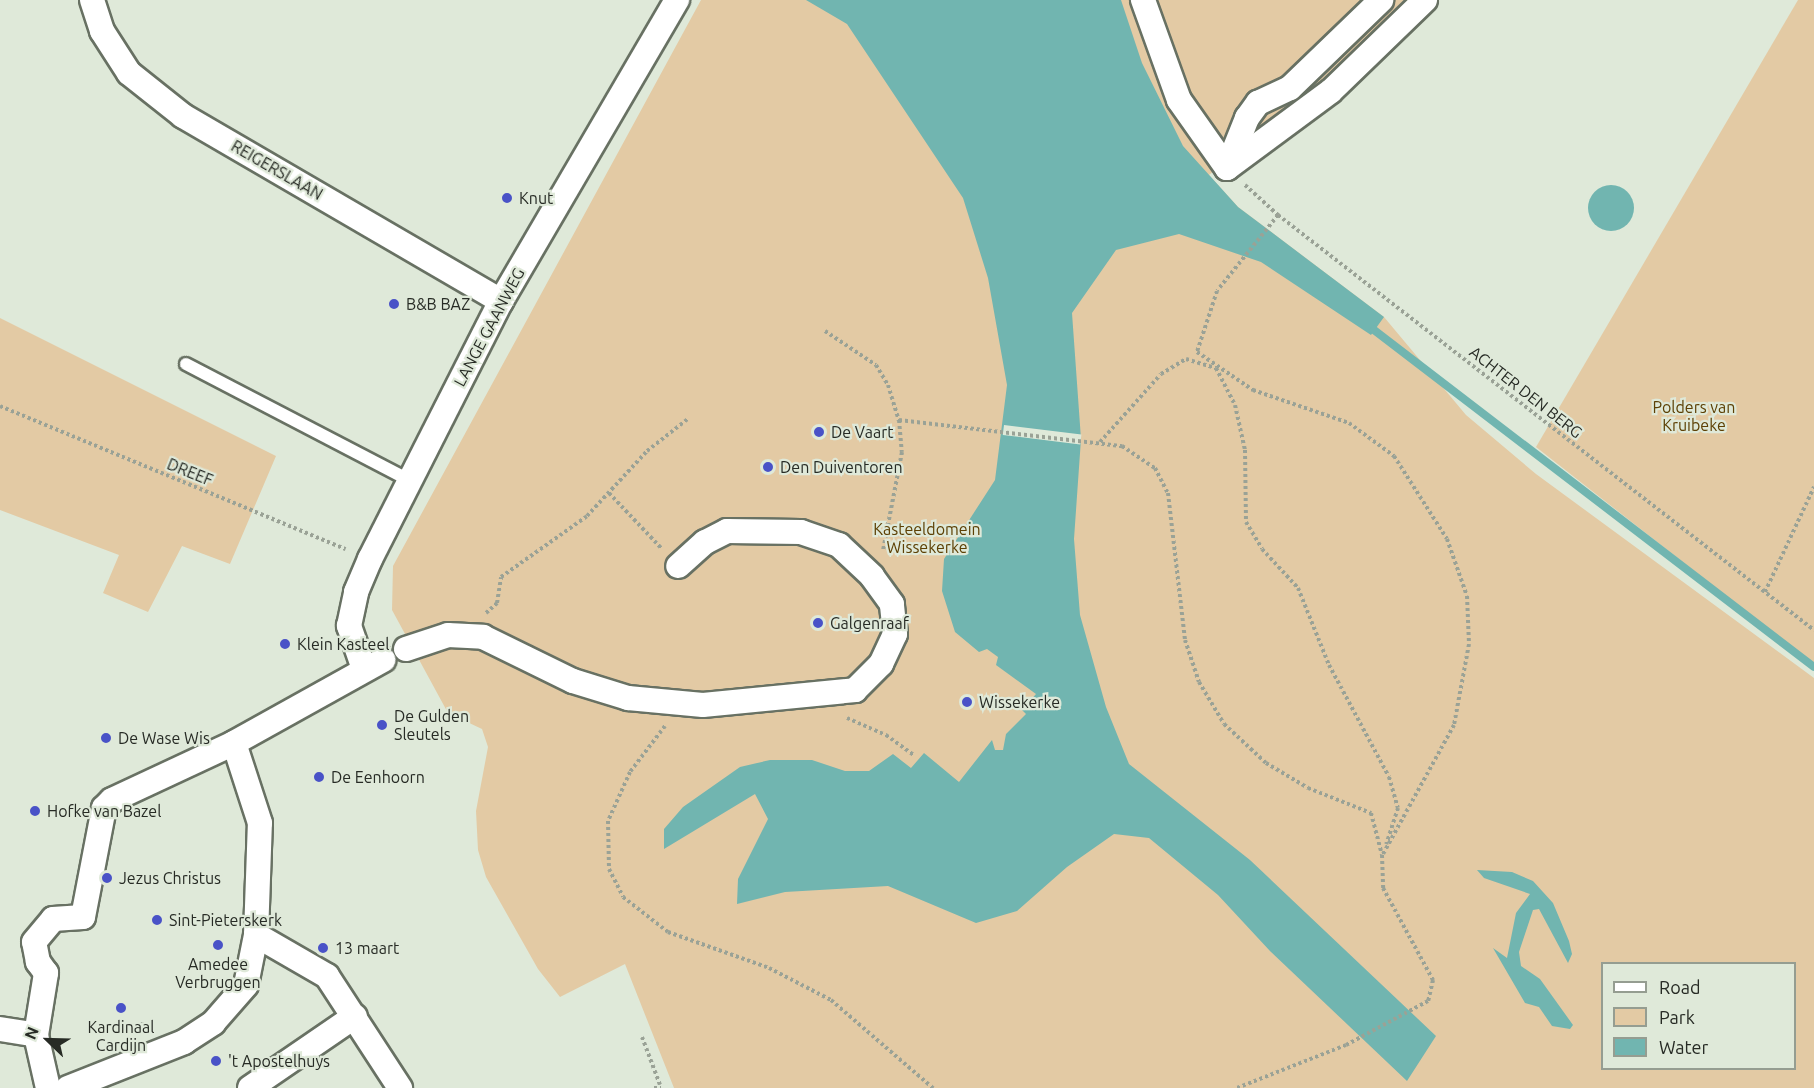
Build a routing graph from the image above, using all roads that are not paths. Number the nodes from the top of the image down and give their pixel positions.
1 (92, 0) edge
2 (677, 0) edge
3 (1143, 0) edge
4 (1381, 0) edge
5 (1425, 0) edge
6 (1227, 168) junction
7 (501, 301) junction
8 (186, 364) dead end
9 (408, 480) junction
10 (671, 559) road end
11 (406, 649) dead end
12 (234, 743) junction
13 (256, 935) junction
14 (356, 1016) junction
15 (0, 1029) edge
16 (36, 1035) junction
17 (48, 1088) edge
18 (68, 1088) edge
19 (250, 1088) edge
20 (400, 1088) edge

1 - 7 street, REIGERSLAAN
2 - 7 street, LANGE GAANWEG
3 - 6 street
4 - 6 street
5 - 6 street
7 - 9 street, LANGE GAANWEG
8 - 9 lane
9 - 12 street, LANGE GAANWEG
10 - 11 street
12 - 13 street
12 - 16 street
13 - 14 street
13 - 18 street
14 - 19 street
14 - 20 street
15 - 16 street
16 - 17 street

